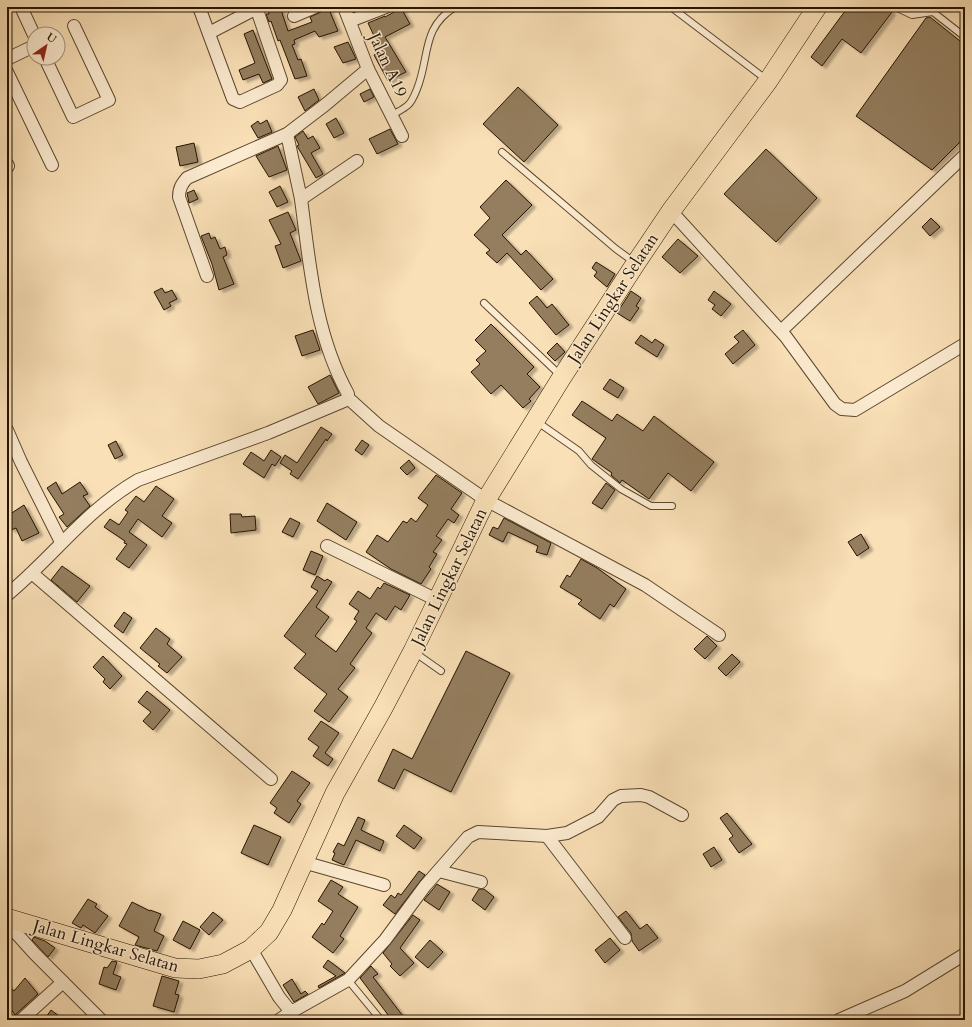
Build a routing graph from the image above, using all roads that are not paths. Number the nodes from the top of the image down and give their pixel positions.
1 (20, 7) edge
2 (199, 7) edge
3 (315, 7) edge
4 (344, 7) edge
5 (386, 7) edge
6 (455, 7) edge
7 (672, 7) edge
8 (817, 7) edge
9 (896, 7) edge
10 (257, 8) edge
11 (294, 16) dead end
12 (350, 21) junction
13 (30, 26) edge
14 (74, 26) dead end
15 (208, 33) junction
16 (965, 37) edge
17 (26, 50) edge
18 (7, 59) edge
19 (49, 66) edge
20 (368, 69) junction
21 (7, 72) edge
22 (768, 81) junction
23 (392, 115) junction
24 (287, 134) junction
25 (402, 136) dead end
26 (502, 152) dead end
27 (965, 155) edge
28 (357, 161) dead end
29 (52, 165) dead end
30 (301, 199) junction
31 (671, 211) junction
32 (636, 263) junction
33 (207, 276) dead end
34 (484, 303) dead end
35 (781, 332) junction
36 (965, 344) edge
37 (562, 376) junction
38 (348, 398) junction
39 (535, 420) junction
40 (7, 430) edge
41 (486, 500) junction
42 (672, 506) dead end
43 (62, 542) junction
44 (327, 546) dead end
45 (33, 574) junction
46 (7, 595) edge
47 (437, 600) junction
48 (719, 635) dead end
49 (413, 651) junction
50 (441, 671) dead end
51 (271, 779) dead end
52 (682, 815) dead end
53 (547, 836) junction
54 (303, 862) junction
55 (439, 871) junction
56 (481, 882) dead end
57 (384, 886) dead end
58 (7, 918) edge
59 (7, 923) edge
60 (625, 938) dead end
61 (251, 949) junction
62 (965, 954) edge
63 (348, 980) junction
64 (63, 982) junction
65 (294, 1016) edge
66 (21, 1020) edge
67 (101, 1020) edge
68 (279, 1020) edge
69 (381, 1020) edge
70 (839, 1020) edge

1 - 13 street
2 - 15 street
3 - 11 street
4 - 12 street, Jalan A19
5 - 12 street
6 - 23 lane
7 - 22 lane
8 - 22 highway, Jalan Lingkar Selatan
9 - 16 lane
10 - 15 street
10 - 15 street
12 - 20 street, Jalan A19
14 - 19 street
17 - 18 street
20 - 23 street, Jalan A19
20 - 24 street
21 - 29 street
22 - 31 highway, Jalan Lingkar Selatan
23 - 25 street, Jalan A19
24 - 30 street
24 - 33 street
26 - 32 lane
27 - 35 street
28 - 30 street
30 - 38 street
31 - 32 highway, Jalan Lingkar Selatan
31 - 35 street
32 - 37 highway, Jalan Lingkar Selatan
34 - 37 lane
35 - 36 street
37 - 39 highway, Jalan Lingkar Selatan
38 - 41 street
38 - 43 street
39 - 41 highway, Jalan Lingkar Selatan
39 - 42 lane
40 - 43 street
41 - 47 highway, Jalan Lingkar Selatan
41 - 48 street
43 - 45 street
44 - 47 street
45 - 46 street
45 - 51 street
47 - 49 highway, Jalan Lingkar Selatan
49 - 50 lane
49 - 54 highway, Jalan Lingkar Selatan
52 - 53 street
53 - 55 street
53 - 60 street
54 - 57 street
54 - 61 highway, Jalan Lingkar Selatan
55 - 56 street
55 - 63 street
58 - 61 highway, Jalan Lingkar Selatan
59 - 64 street
61 - 65 street
62 - 70 street
63 - 65 street
63 - 69 lane
64 - 66 street
64 - 67 street
65 - 68 street

